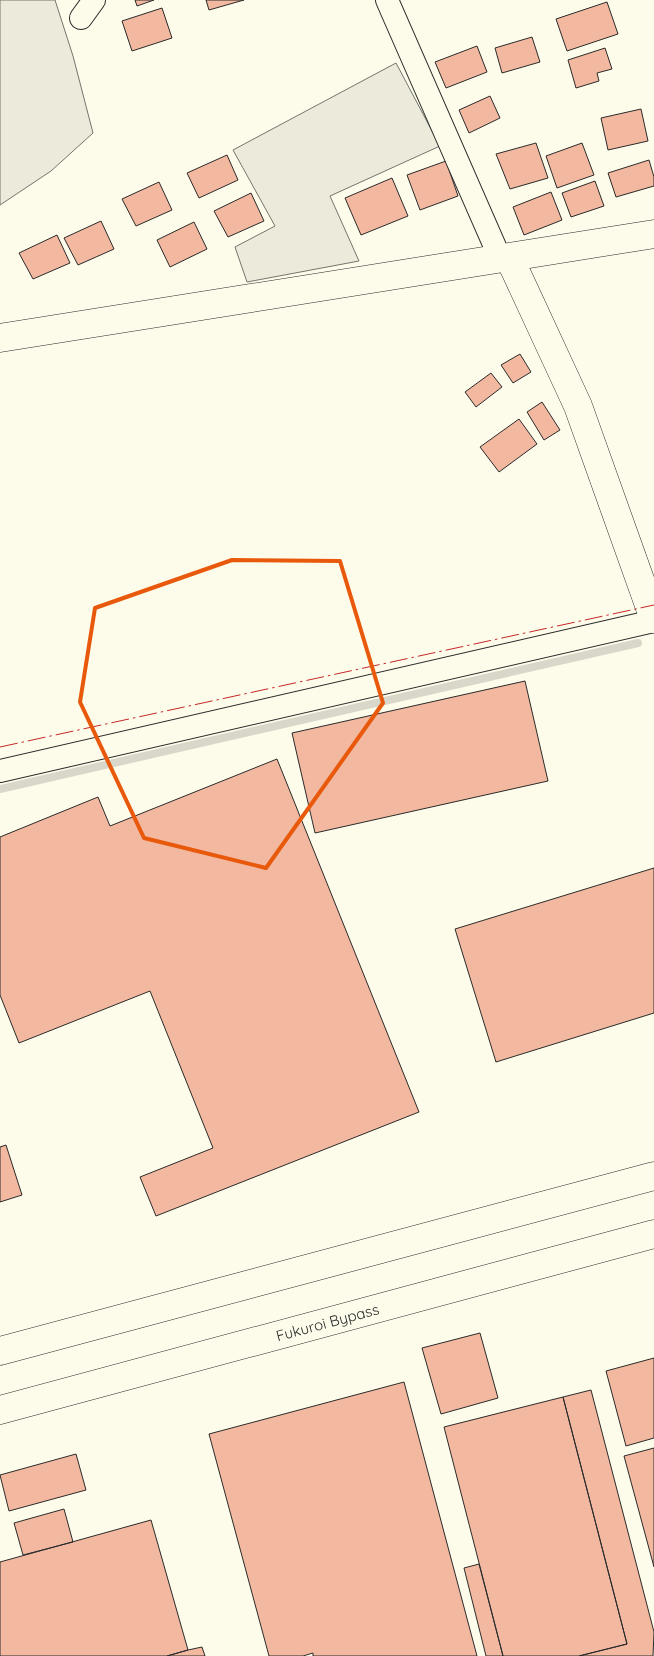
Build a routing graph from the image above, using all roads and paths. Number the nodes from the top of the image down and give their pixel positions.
1 (386, 0) edge
2 (654, 234) edge
3 (505, 257) junction
4 (0, 338) edge
5 (654, 620) edge
6 (0, 771) edge
7 (654, 1176) edge
8 (654, 1234) edge
9 (0, 1352) edge
10 (0, 1410) edge

1 - 3 street
2 - 3 main road
3 - 4 main road
3 - 5 main road
5 - 6 street
7 - 9 main road
8 - 10 main road, Fukuroi Bypass

